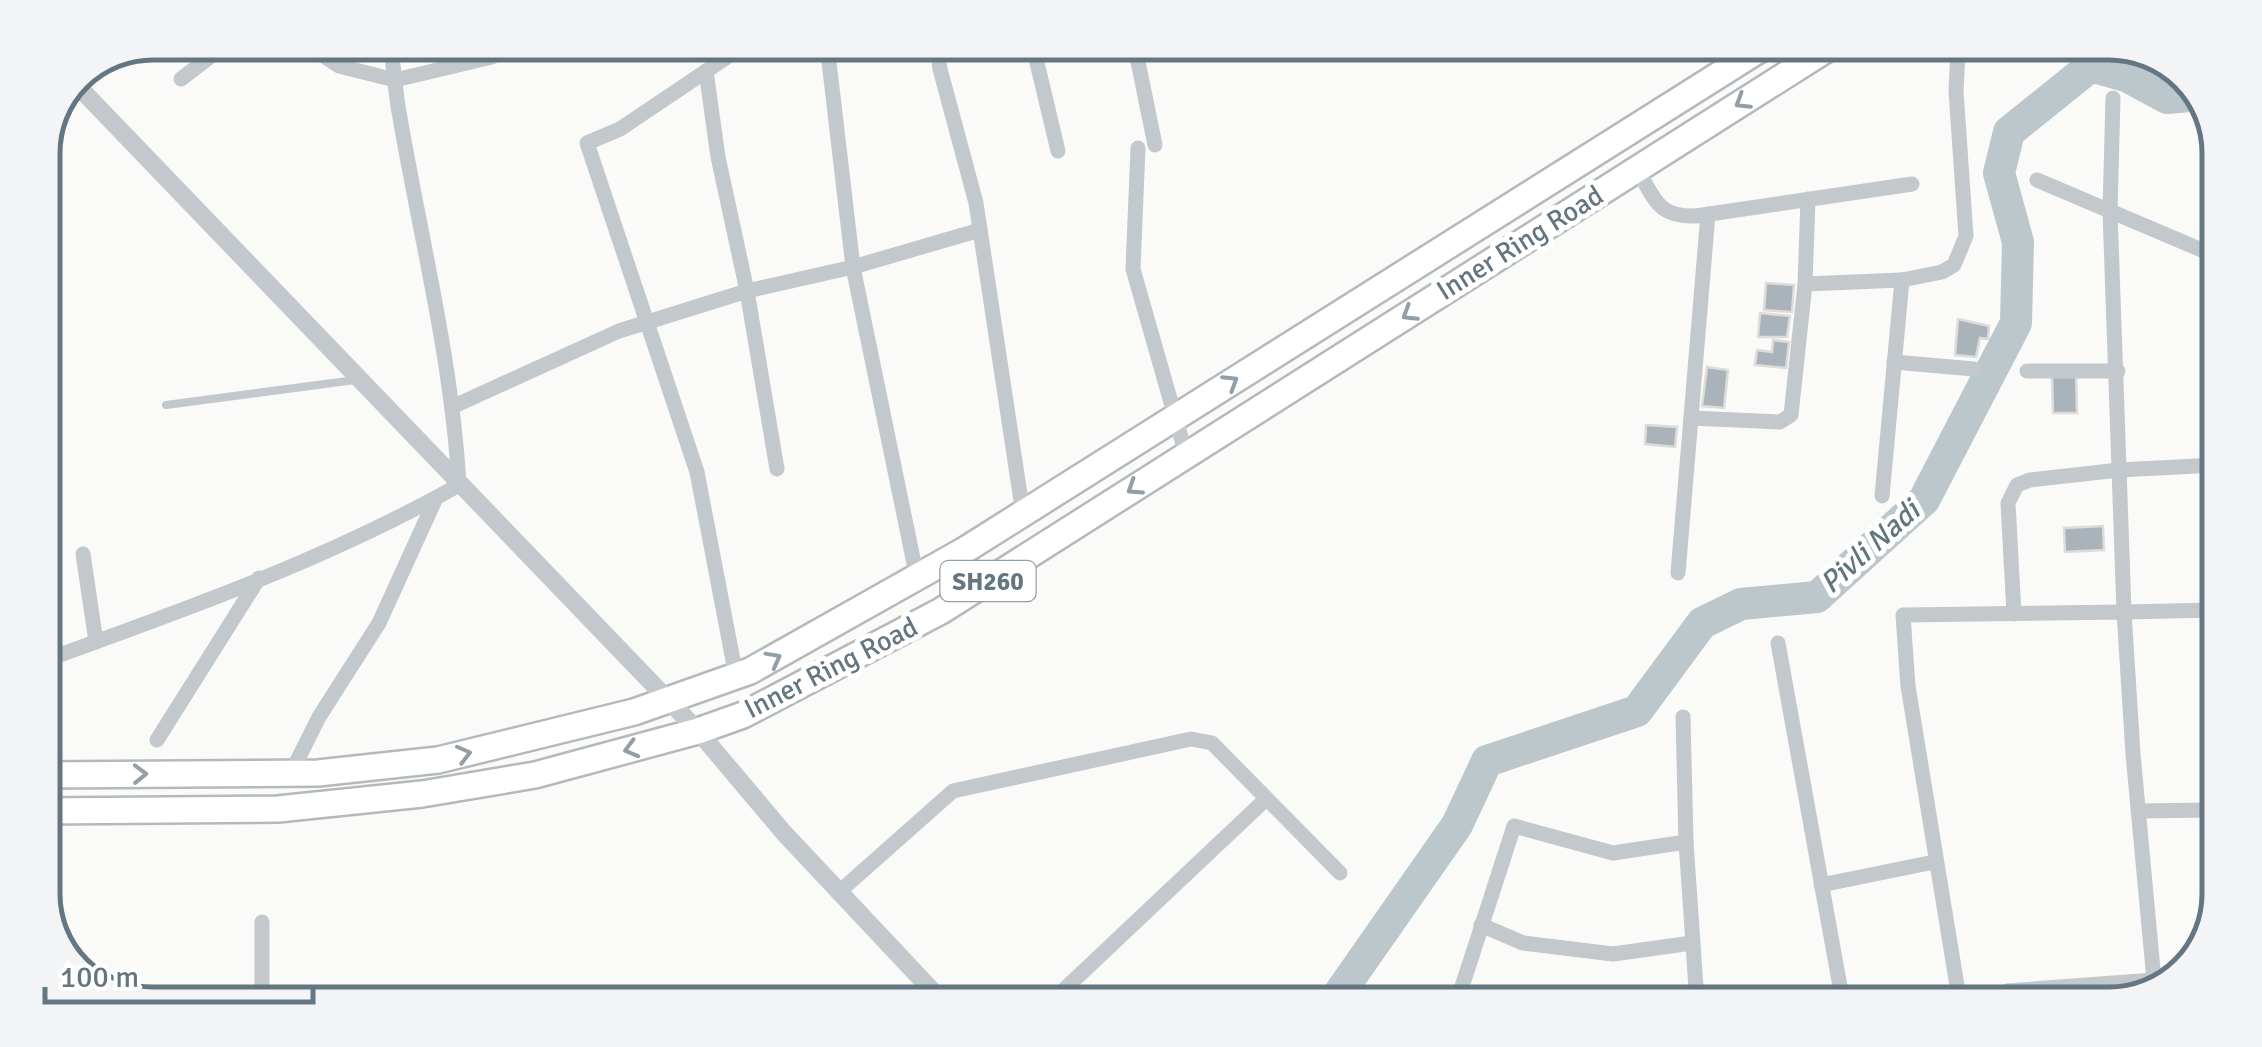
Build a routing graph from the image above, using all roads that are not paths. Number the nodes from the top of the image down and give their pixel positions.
1 (206, 60) edge
2 (330, 60) edge
3 (392, 60) edge
4 (479, 60) edge
5 (722, 60) edge
6 (829, 60) edge
7 (940, 60) edge
8 (1036, 60) edge
9 (1136, 60) edge
10 (1744, 60) edge
11 (1809, 60) edge
12 (1958, 60) edge
13 (706, 71) junction
14 (181, 79) dead end
15 (395, 80) junction
16 (83, 92) edge
17 (2112, 98) dead end
18 (1058, 151) dead end
19 (1636, 169) junction
20 (2038, 180) dead end
21 (1912, 184) dead end
22 (1808, 200) junction
23 (2110, 211) junction
24 (1708, 214) junction
25 (980, 230) junction
26 (2202, 250) edge
27 (852, 267) junction
28 (1902, 280) junction
29 (1805, 284) junction
30 (747, 291) junction
31 (648, 323) junction
32 (1894, 362) junction
33 (1974, 370) dead end
34 (2027, 370) dead end
35 (2118, 371) junction
36 (358, 380) junction
37 (166, 405) dead end
38 (452, 407) junction
39 (1174, 418) junction
40 (1691, 418) junction
41 (1186, 455) junction
42 (2202, 466) edge
43 (778, 469) dead end
44 (2119, 470) junction
45 (459, 485) junction
46 (1882, 496) dead end
47 (436, 498) junction
48 (1022, 514) junction
49 (83, 554) dead end
50 (1678, 573) dead end
51 (258, 578) junction
52 (918, 578) junction
53 (2202, 610) edge
54 (2124, 612) junction
55 (2014, 614) junction
56 (96, 642) junction
57 (1778, 643) dead end
58 (60, 655) edge
59 (736, 676) junction
60 (668, 701) junction
61 (1683, 717) dead end
62 (698, 731) junction
63 (158, 740) dead end
64 (291, 773) junction
65 (60, 775) edge
66 (1266, 799) junction
67 (2202, 810) edge
68 (60, 811) edge
69 (2138, 811) junction
70 (1686, 842) junction
71 (1934, 862) junction
72 (1340, 873) dead end
73 (1820, 884) junction
74 (839, 892) junction
75 (262, 922) dead end
76 (1481, 926) junction
77 (1692, 943) junction
78 (2153, 975) edge
79 (262, 987) edge
80 (928, 987) edge
81 (1067, 987) edge
82 (1462, 987) edge
83 (1696, 987) edge
84 (1839, 987) edge
85 (1957, 987) edge

1 - 14 street
2 - 15 street
3 - 15 street
4 - 15 street
5 - 13 street
6 - 27 street
7 - 25 street
8 - 18 street
9 - 39 street
39 -> 10 highway, Inner Ring Road / SH260
11 -> 19 highway, Inner Ring Road / SH260
12 - 28 street
13 - 30 street
13 - 31 street
15 - 38 street
16 - 36 street
17 - 23 street
19 - 24 street
19 -> 41 highway, Inner Ring Road / SH260
20 - 23 street
21 - 22 street
22 - 24 street
22 - 29 street
23 - 26 street
23 - 35 street
24 - 40 street
25 - 27 street
25 - 48 street
27 - 30 street
27 - 52 street
28 - 29 street
28 - 32 street
29 - 40 street
30 - 31 street
30 - 43 street
31 - 38 street
31 - 59 street
32 - 33 street
32 - 46 street
34 - 35 street
35 - 44 street
36 - 37 lane
36 - 45 street
38 - 45 street
39 - 41 street
39 - 48 highway, Inner Ring Road / SH260
40 - 50 street
41 -> 62 highway, Inner Ring Road / SH260
42 - 44 street
44 - 54 street
44 - 55 street
45 - 47 street
45 - 60 street
47 - 51 street
47 - 64 street
48 - 52 highway, Inner Ring Road / SH260
49 - 56 street
51 - 56 street
51 - 63 street
59 -> 52 highway, Inner Ring Road / SH260
53 - 54 street
54 - 55 street
54 - 69 street
55 - 71 street
56 - 58 street
57 - 73 street
59 - 60 highway, Inner Ring Road / SH260
60 - 62 street
64 -> 60 highway, Inner Ring Road / SH260
61 - 70 street
62 -> 68 highway, Inner Ring Road / SH260
62 - 74 street
65 -> 64 highway, Inner Ring Road / SH260
66 - 72 street
66 - 74 street
66 - 81 street
67 - 69 street
69 - 78 street
70 - 76 street
70 - 77 street
71 - 73 street
71 - 85 street
73 - 84 street
74 - 80 street
75 - 79 street
76 - 77 street
76 - 82 street
77 - 83 street

